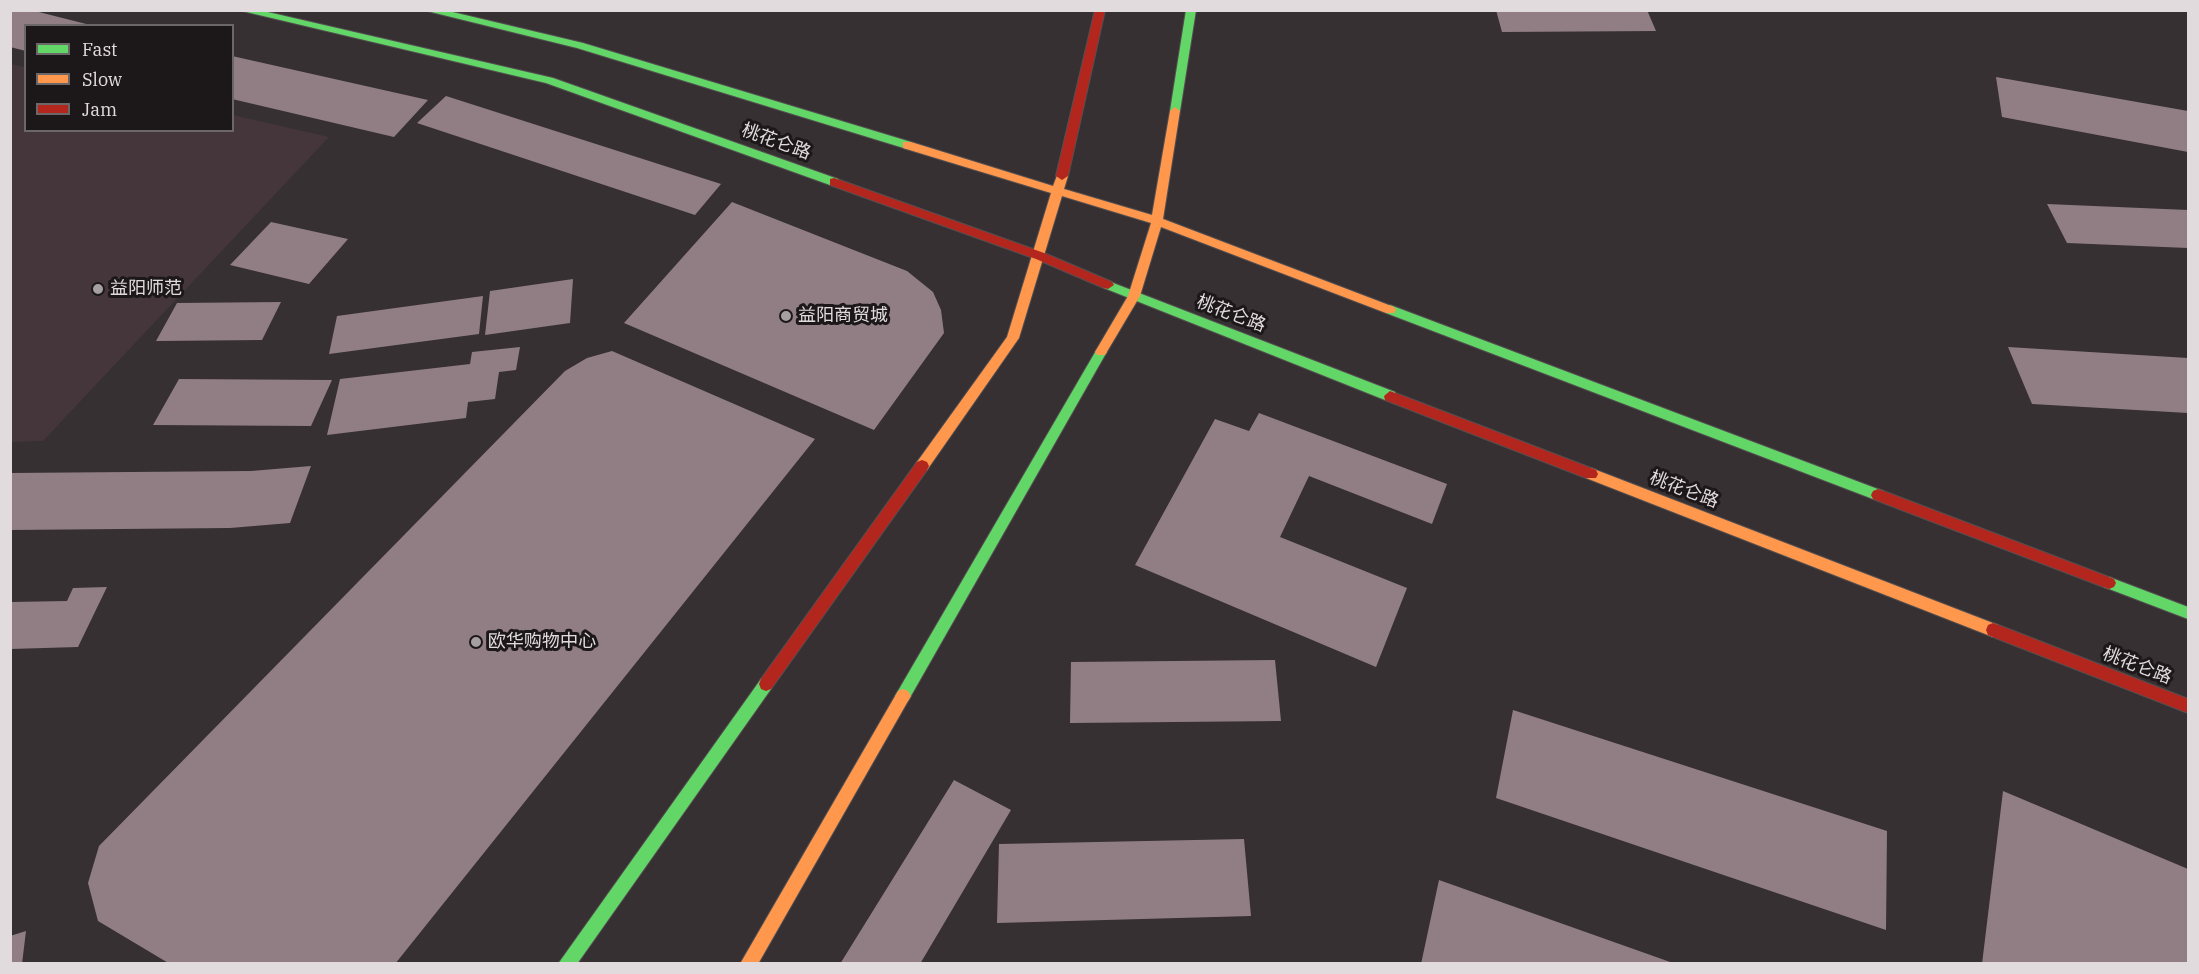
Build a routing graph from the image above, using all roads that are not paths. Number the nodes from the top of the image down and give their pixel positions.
1 (243, 10) edge
2 (428, 10) edge
3 (1100, 10) edge
4 (1191, 10) edge
5 (1059, 190) junction
6 (1157, 221) junction
7 (1040, 256) junction
8 (1134, 296) junction
9 (2188, 613) edge
10 (2188, 706) edge
11 (567, 963) edge
12 (748, 963) edge

1 - 7 main road, 桃花仑路
2 - 5 main road, 桃花仑路
3 - 5 main road
4 - 6 main road
5 - 6 main road, 桃花仑路
5 - 7 main road
6 - 8 main road
6 - 9 main road, 桃花仑路
7 - 8 main road, 桃花仑路
7 - 11 main road
8 - 10 main road, 桃花仑路
8 - 12 main road

